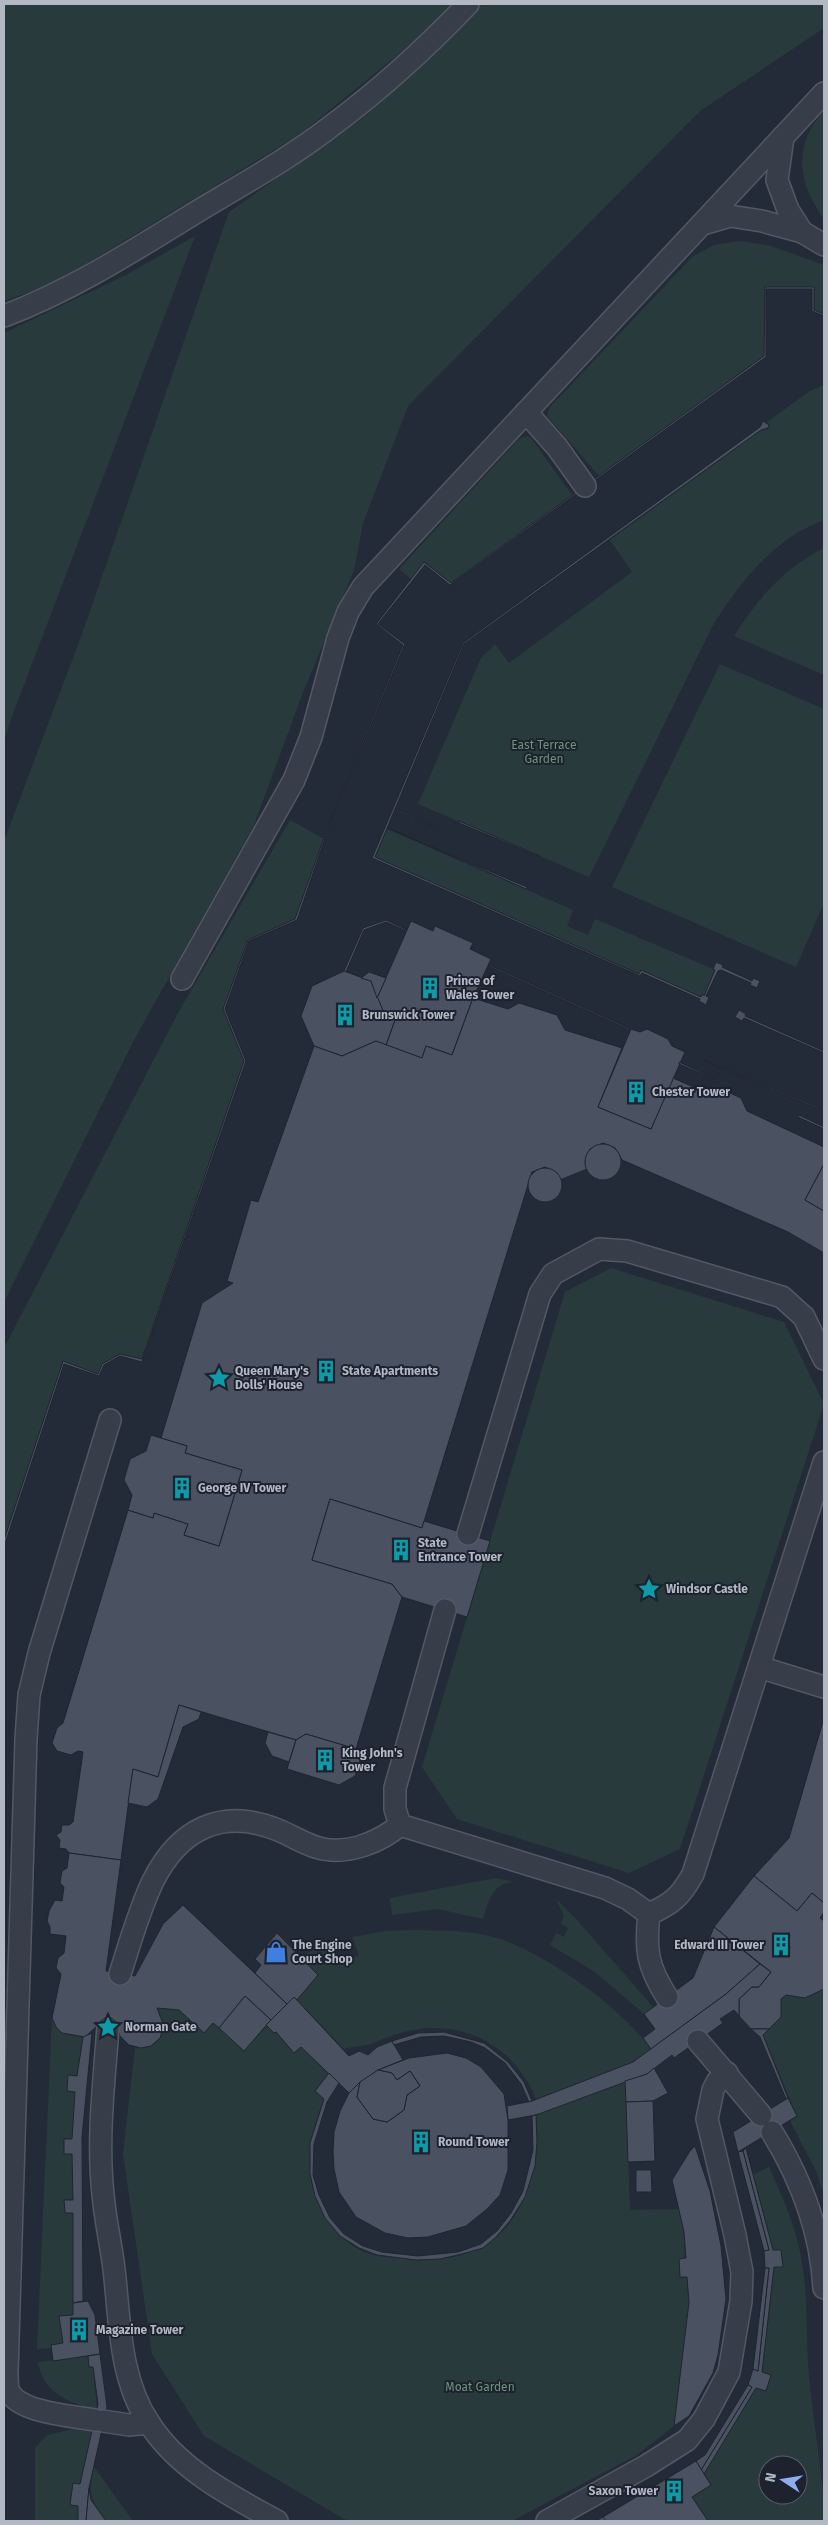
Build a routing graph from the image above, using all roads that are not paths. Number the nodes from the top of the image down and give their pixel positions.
1 (468, 4) edge
2 (824, 93) edge
3 (783, 137) junction
4 (702, 224) junction
5 (802, 232) junction
6 (824, 245) edge
7 (4, 316) edge
8 (526, 412) junction
9 (585, 486) dead end
10 (182, 979) dead end
11 (824, 1359) edge
12 (110, 1420) dead end
13 (824, 1462) edge
14 (468, 1534) dead end
15 (445, 1610) dead end
16 (759, 1667) junction
17 (824, 1687) edge
18 (400, 1826) junction
19 (649, 1914) junction
20 (120, 1974) dead end
21 (667, 1997) dead end
22 (108, 2027) dead end
23 (698, 2040) dead end
24 (727, 2073) junction
25 (824, 2288) edge
26 (148, 2423) junction
27 (277, 2521) edge
28 (547, 2521) edge

1 - 7 lane
2 - 3 lane
3 - 4 lane
3 - 5 lane
4 - 5 lane
4 - 8 lane
5 - 6 lane
8 - 9 lane
8 - 10 lane
11 - 14 lane
12 - 26 lane
13 - 16 lane
15 - 18 lane
16 - 17 lane
16 - 19 lane
18 - 19 lane
18 - 20 lane
19 - 21 lane
22 - 26 lane
23 - 24 lane
24 - 25 lane
24 - 28 lane
26 - 27 lane

